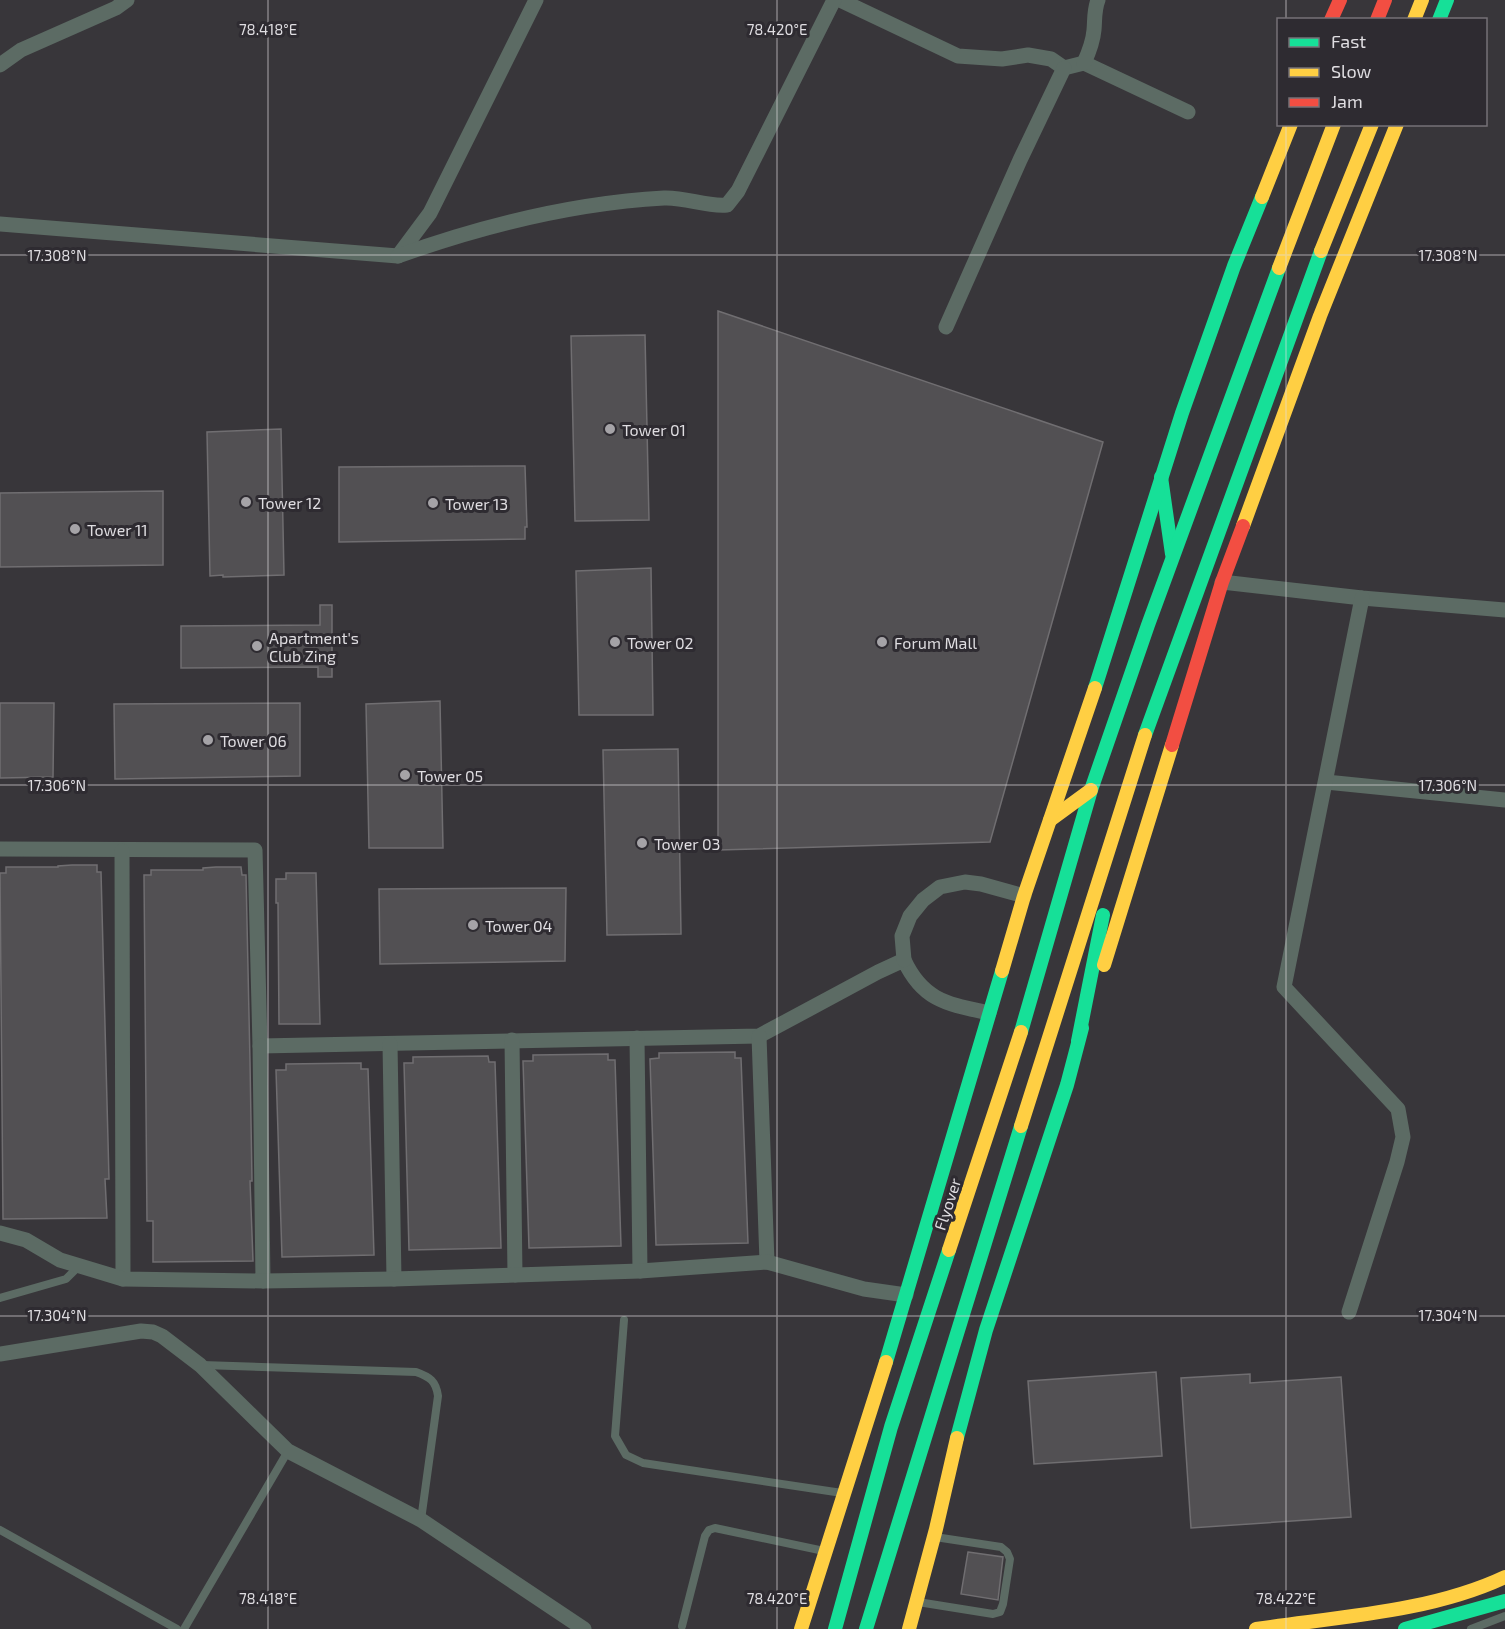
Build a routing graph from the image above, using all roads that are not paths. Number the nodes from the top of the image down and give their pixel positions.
1 (127, 0) edge
2 (536, 0) edge
3 (834, 0) edge
4 (840, 0) edge
5 (1098, 0) edge
6 (1340, 0) edge
7 (1385, 0) edge
8 (1422, 0) edge
9 (1447, 0) edge
10 (1333, 18) edge
11 (1378, 18) edge
12 (1415, 18) edge
13 (1440, 18) edge
14 (1084, 63) junction
15 (0, 65) edge
16 (1064, 68) junction
17 (1188, 112) dead end
18 (1290, 126) edge
19 (1333, 126) edge
20 (1371, 126) edge
21 (1396, 126) edge
22 (0, 224) edge
23 (398, 256) junction
24 (946, 327) dead end
25 (1161, 477) junction
26 (1173, 559) junction
27 (1222, 582) junction
28 (1362, 597) junction
29 (1505, 610) edge
30 (1326, 782) junction
31 (1091, 790) junction
32 (1505, 800) edge
33 (1050, 820) junction
34 (0, 849) edge
35 (122, 851) junction
36 (1108, 852) junction
37 (1024, 896) junction
38 (904, 960) junction
39 (989, 1013) junction
40 (759, 1036) junction
41 (637, 1038) junction
42 (512, 1041) junction
43 (1078, 1041) junction
44 (390, 1044) junction
45 (260, 1046) junction
46 (0, 1233) edge
47 (767, 1262) junction
48 (79, 1266) junction
49 (640, 1271) junction
50 (515, 1275) junction
51 (123, 1279) junction
52 (394, 1279) junction
53 (263, 1281) junction
54 (906, 1295) junction
55 (0, 1298) edge
56 (1349, 1312) dead end
57 (624, 1320) dead end
58 (0, 1354) edge
59 (200, 1365) junction
60 (288, 1451) junction
61 (843, 1494) junction
62 (421, 1520) junction
63 (0, 1530) edge
64 (934, 1537) junction
65 (825, 1551) junction
66 (1505, 1577) edge
67 (1505, 1601) edge
68 (917, 1602) junction
69 (1505, 1617) edge
70 (682, 1626) dead end
71 (177, 1629) edge
72 (184, 1629) edge
73 (584, 1629) edge
74 (801, 1629) edge
75 (835, 1629) edge
76 (866, 1629) edge
77 (909, 1629) edge
78 (1256, 1629) edge
79 (1405, 1629) edge
80 (1471, 1629) edge

1 - 15 street
2 - 23 street
3 - 23 street
4 - 16 street
5 - 14 street
6 - 10 main road
7 - 11 main road
8 - 12 main road
9 - 13 main road
14 - 16 street
14 - 17 street
16 - 24 street
18 - 25 main road
19 - 26 main road, Flyover
20 - 36 main road
21 - 27 main road
22 - 23 street
25 - 26 main road
25 - 33 main road
26 - 31 main road, Flyover
27 - 28 street
27 - 43 main road
28 - 29 street
28 - 30 street
30 - 32 street
30 - 56 street
31 - 33 main road
31 - 75 main road, Flyover
33 - 37 main road
34 - 35 street
35 - 45 street
35 - 51 street
36 - 43 main road
36 - 76 main road
37 - 38 street
37 - 39 main road
38 - 39 street
38 - 40 street
39 - 54 main road
40 - 41 street
40 - 47 street
41 - 42 street
41 - 49 street
42 - 44 street
42 - 50 street
43 - 64 main road
44 - 45 street
44 - 52 street
45 - 53 street
46 - 48 street
47 - 49 street
47 - 54 street
48 - 51 street
48 - 55 lane
49 - 50 street
50 - 52 street
51 - 53 street
52 - 53 street
54 - 61 main road
57 - 61 lane
58 - 59 street
59 - 60 street
59 - 62 lane
60 - 62 street
60 - 72 lane
61 - 65 main road
62 - 73 street
63 - 71 lane
64 - 68 main road
64 - 68 lane
65 - 70 lane
65 - 74 main road
66 - 78 main road
67 - 79 main road
68 - 77 main road
69 - 80 lane

